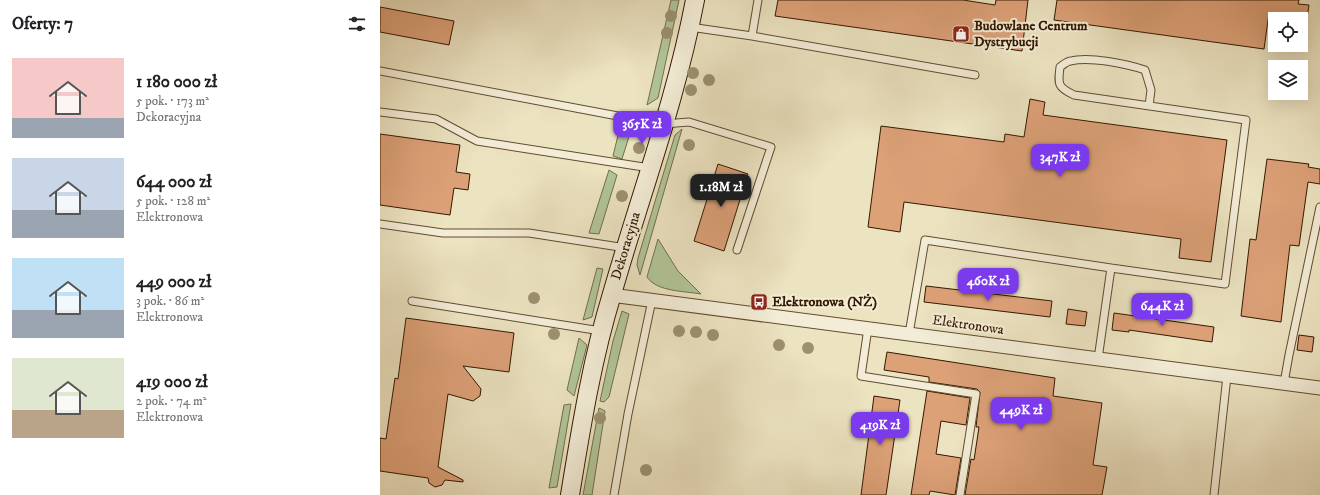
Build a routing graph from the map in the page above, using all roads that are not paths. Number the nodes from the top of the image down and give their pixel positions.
1 (695, 0) edge
2 (758, 0) edge
3 (690, 27) junction
4 (752, 36) junction
5 (380, 70) edge
6 (975, 74) dead end
7 (1149, 106) junction
8 (380, 112) edge
9 (664, 124) junction
10 (651, 168) junction
11 (1320, 207) edge
12 (380, 224) edge
13 (626, 248) junction
14 (737, 250) dead end
15 (1111, 268) junction
16 (611, 295) junction
17 (652, 300) junction
18 (412, 301) dead end
19 (868, 328) junction
20 (603, 331) junction
21 (909, 334) junction
22 (1098, 359) junction
23 (1227, 376) junction
24 (1284, 383) junction
25 (1320, 388) edge
26 (570, 495) edge
27 (614, 495) edge
28 (960, 495) edge
29 (1214, 495) edge

1 - 3 street, Dekoracyjna
2 - 4 lane
3 - 4 lane
3 - 9 street, Dekoracyjna
4 - 6 lane
5 - 9 lane
7 - 7 lane
7 - 15 lane
8 - 10 lane
9 - 10 street, Dekoracyjna
9 - 14 lane
10 - 13 street, Dekoracyjna
11 - 24 lane
12 - 13 lane
13 - 16 street, Dekoracyjna
15 - 21 lane
15 - 22 lane
16 - 17 street, Elektronowa
16 - 20 street, Dekoracyjna
17 - 19 street, Elektronowa
17 - 27 lane
18 - 20 lane
19 - 21 street, Elektronowa
19 - 28 lane
20 - 26 street, Dekoracyjna
21 - 22 street, Elektronowa
22 - 23 street, Elektronowa
23 - 24 street, Elektronowa
23 - 29 lane
24 - 25 street, Elektronowa

